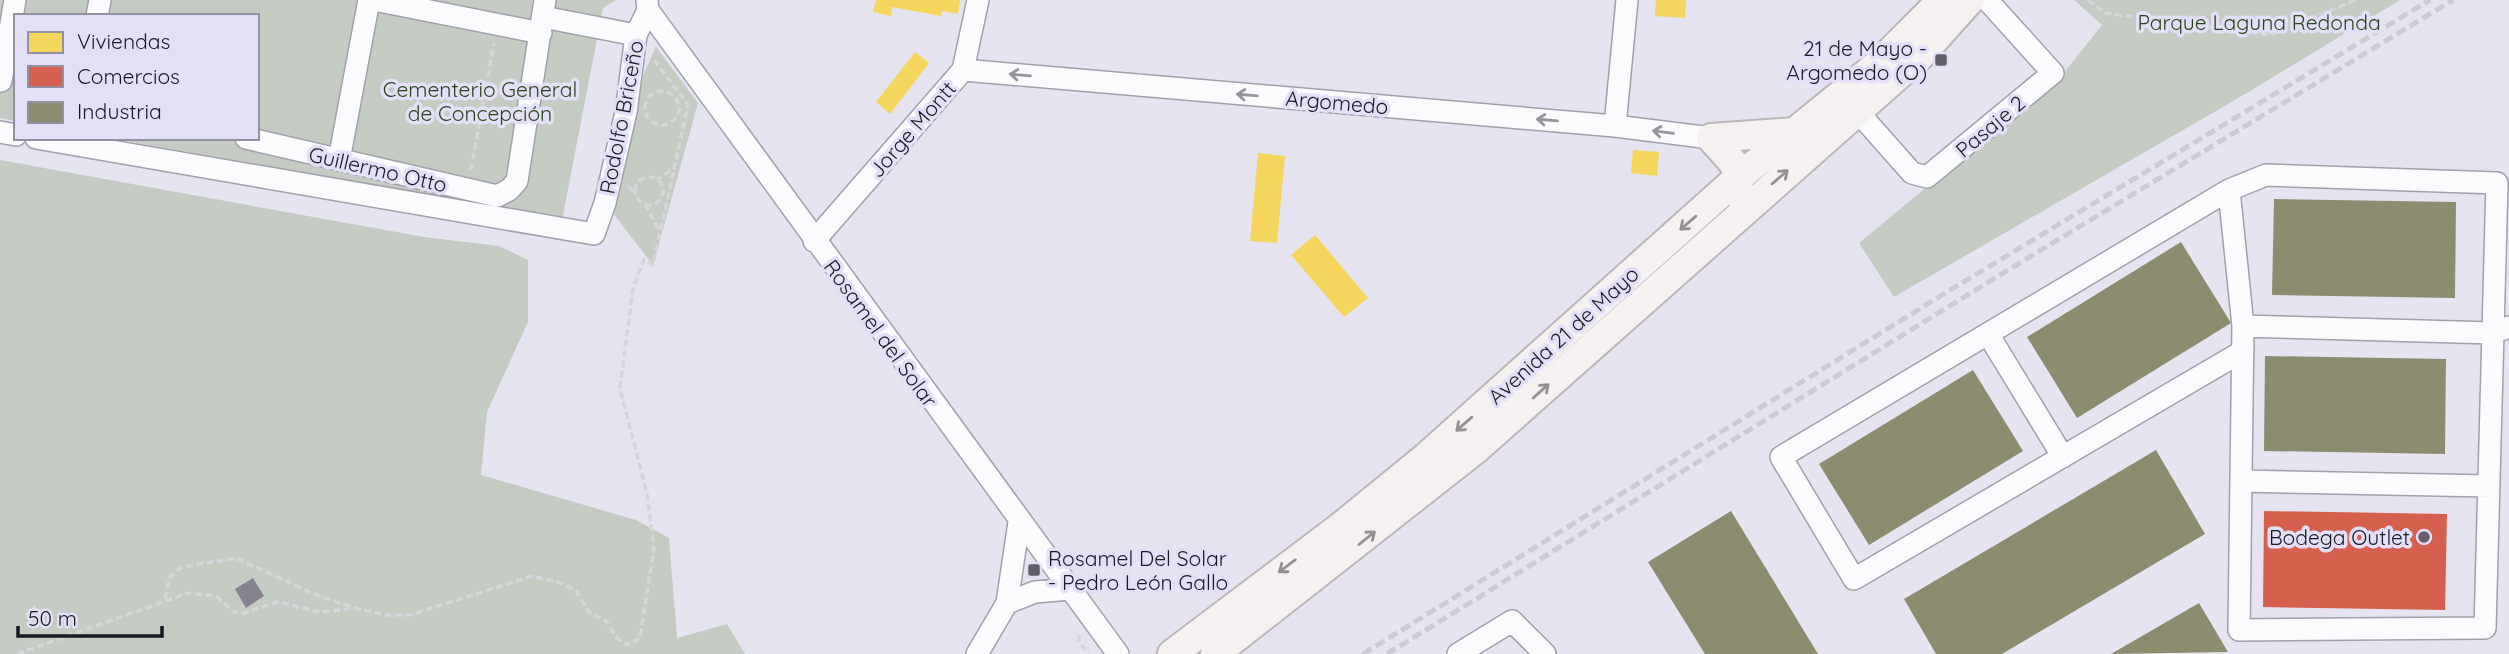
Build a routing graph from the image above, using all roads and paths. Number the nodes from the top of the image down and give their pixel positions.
1 (15, 0) edge
2 (371, 0) edge
3 (978, 0) edge
4 (1628, 0) edge
5 (1942, 0) edge
6 (1970, 0) edge
7 (1987, 0) edge
8 (2088, 0) edge
9 (2356, 0) edge
10 (647, 5) edge
11 (543, 17) edge
12 (497, 24) junction
13 (636, 35) junction
14 (652, 58) dead end
15 (963, 70) junction
16 (0, 81) edge
17 (1857, 111) junction
18 (646, 116) joint
19 (1615, 126) junction
20 (1796, 132) junction
21 (1711, 138) junction
22 (48, 140) edge
23 (255, 140) edge
24 (340, 160) junction
25 (674, 169) junction
26 (1739, 177) junction
27 (657, 179) junction
28 (468, 190) junction
29 (2229, 190) junction
30 (645, 204) junction
31 (1733, 219) junction
32 (661, 234) junction
33 (814, 241) junction
34 (2243, 326) junction
35 (2501, 330) edge
36 (1988, 334) junction
37 (2243, 351) junction
38 (2500, 363) edge
39 (2063, 457) junction
40 (2241, 481) junction
41 (2489, 486) junction
42 (1019, 522) junction
43 (1070, 589) junction
44 (165, 599) junction
45 (1007, 603) junction
46 (355, 608) junction
47 (18, 654) edge
48 (977, 654) edge
49 (1118, 654) edge
50 (1171, 654) edge
51 (1215, 654) edge
52 (1458, 654) edge
53 (1545, 654) edge

1 - 16 street
2 - 12 street
2 - 24 street
3 - 15 street, Jorge Montt
4 - 19 street
5 - 20 main road, Avenida 21 de Mayo
6 - 17 main road, Avenida 21 de Mayo
7 - 17 street, Pasaje 2
8 - 9 path
10 - 13 street, Rodolfo Briceño
10 - 33 street, Rosamel del Solar
11 - 12 street
11 - 13 street
11 - 28 street, Guillermo Otto
12 - 28 path
13 - 22 street, Rodolfo Briceño
14 - 25 path
19 -> 15 street, Argomedo
15 - 33 street, Jorge Montt
31 -> 17 main road, Avenida 21 de Mayo
18 - 18 path
21 -> 19 street, Argomedo
20 - 21 main road
20 - 26 main road, Avenida 21 de Mayo
21 - 26 main road
23 - 24 street, Guillermo Otto
24 - 28 street, Guillermo Otto
25 - 27 path
25 - 32 path
26 - 31 main road
26 -> 50 main road, Avenida 21 de Mayo
27 - 30 path
27 - 30 path
29 - 34 street
29 - 35 street
29 - 36 street
30 - 32 path
51 -> 31 main road, Avenida 21 de Mayo
32 - 46 path
33 - 42 street, Rosamel del Solar
34 - 35 street
34 - 37 street
35 - 38 street
36 - 39 street
36 - 39 street
37 - 39 street
37 - 40 street
38 - 41 street
40 - 41 street
40 - 41 street
42 - 43 street, Rosamel del Solar
42 - 45 street
43 - 45 street
43 - 49 street, Rosamel del Solar
44 - 46 path
44 - 46 path
44 - 47 path
45 - 48 street
52 - 53 street

